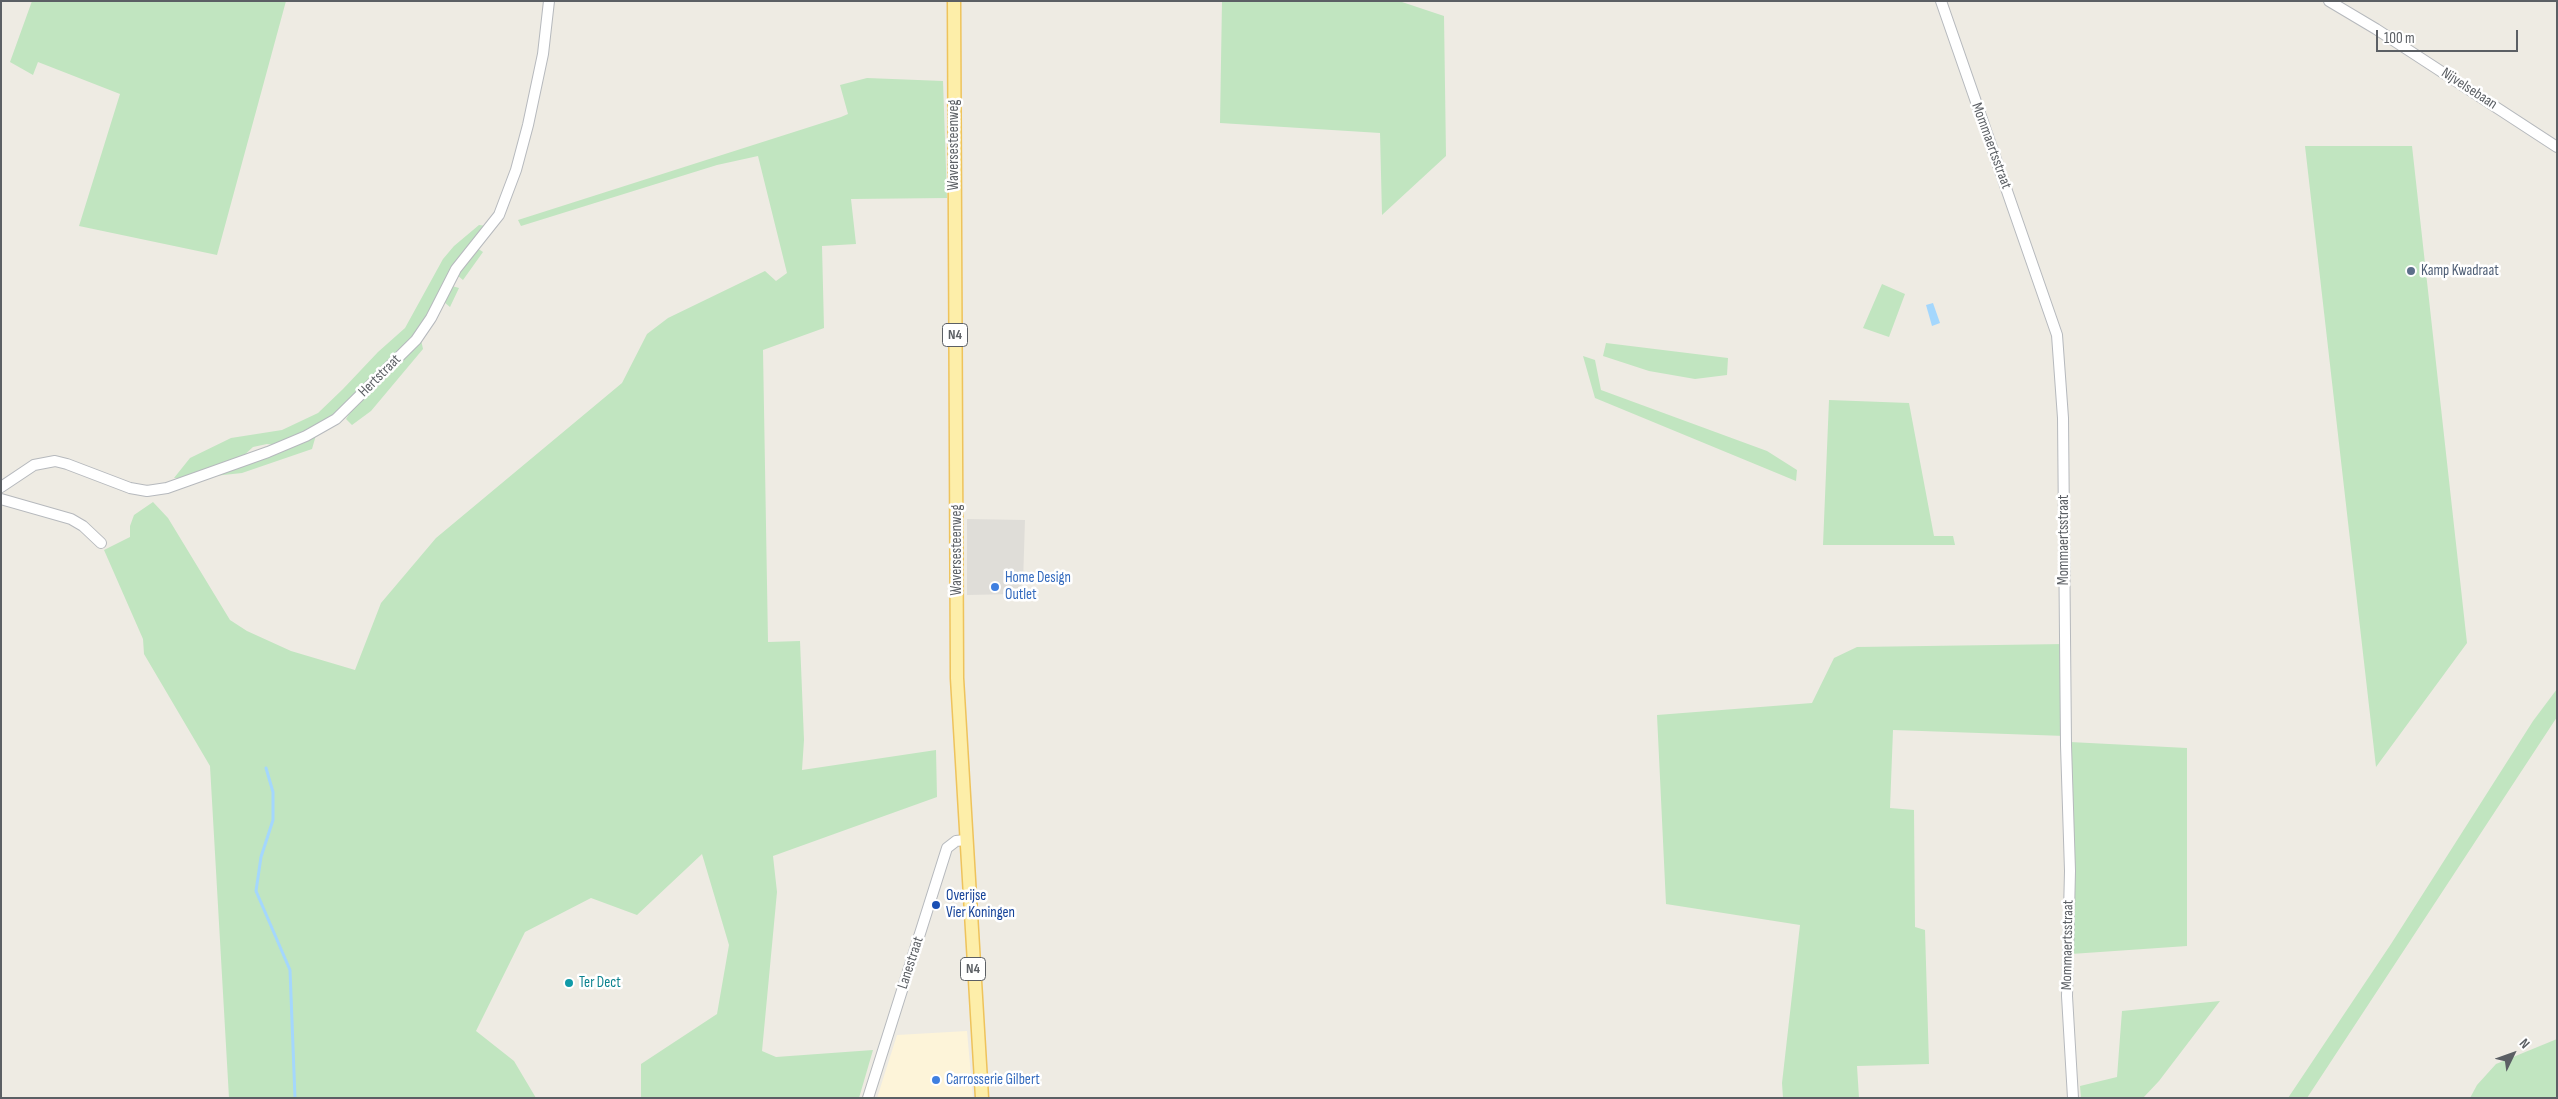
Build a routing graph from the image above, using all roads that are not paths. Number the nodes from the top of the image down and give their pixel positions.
1 (549, 1) edge
2 (954, 1) edge
3 (1941, 1) edge
4 (2329, 1) edge
5 (2557, 147) edge
6 (1, 487) edge
7 (1, 499) edge
8 (101, 544) dead end
9 (965, 840) junction
10 (868, 1098) edge
11 (982, 1098) edge
12 (2073, 1098) edge

1 - 6 street, Hertstraat
2 - 9 main road, Waversesteenweg / N4
3 - 12 street, Mommaertsstraat
4 - 5 street, Nijvelsebaan
7 - 8 street
9 - 10 street, Lanestraat
9 - 11 main road, Waversesteenweg / N4

